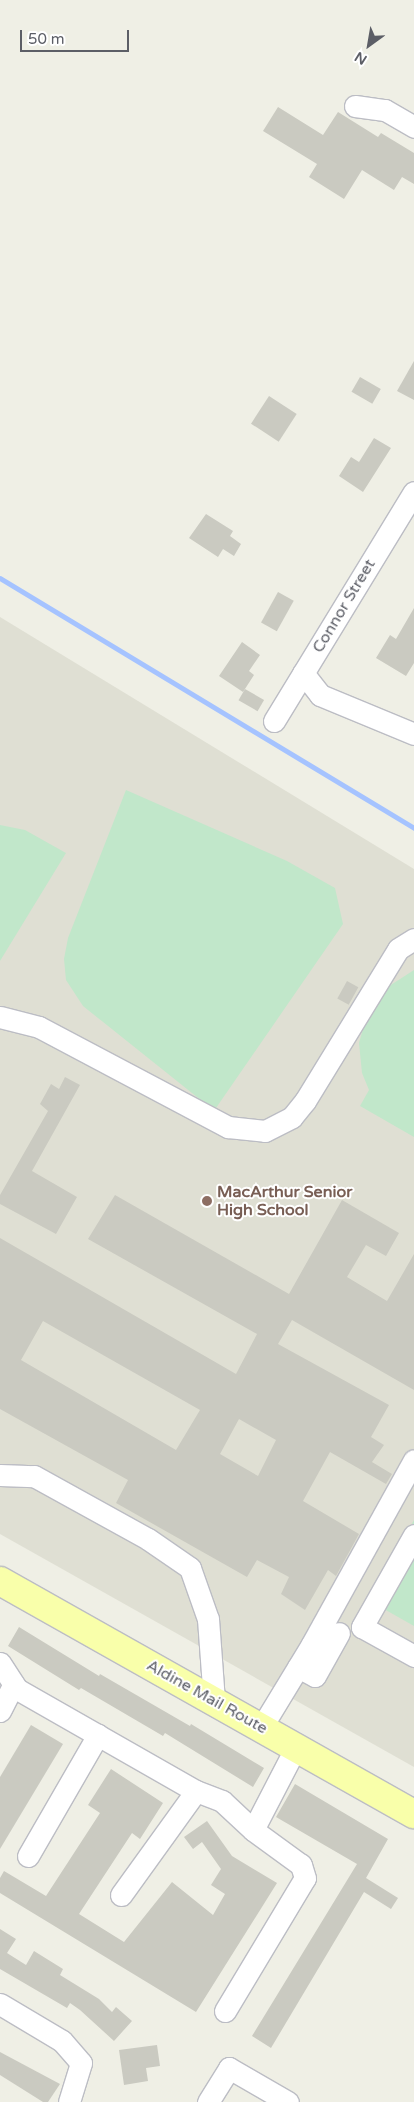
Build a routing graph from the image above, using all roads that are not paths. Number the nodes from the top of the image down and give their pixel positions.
1 (355, 106) dead end
2 (414, 127) edge
3 (414, 492) edge
4 (303, 673) junction
5 (274, 721) dead end
6 (414, 734) edge
7 (414, 939) edge
8 (0, 1017) edge
9 (414, 1460) edge
10 (0, 1475) edge
11 (414, 1535) edge
12 (0, 1580) edge
13 (362, 1627) junction
14 (330, 1629) junction
15 (414, 1656) edge
16 (0, 1663) edge
17 (14, 1684) junction
18 (214, 1701) junction
19 (0, 1711) edge
20 (261, 1728) junction
21 (98, 1734) junction
22 (296, 1747) junction
23 (196, 1791) junction
24 (414, 1814) edge
25 (253, 1830) junction
26 (28, 1856) dead end
27 (121, 1895) dead end
28 (0, 2004) edge
29 (225, 2011) dead end
30 (72, 2098) edge
31 (208, 2102) edge
32 (288, 2102) edge

1 - 2 street
3 - 4 street, Connor Street
4 - 5 street, Connor Street
4 - 6 street
7 - 8 street
9 - 14 street
10 - 18 street
11 - 13 street
12 - 18 main road, Aldine Mail Route
13 - 14 street
13 - 15 street
14 - 20 street
16 - 17 street
17 - 19 street
17 - 21 street
18 - 20 main road, Aldine Mail Route
20 - 22 main road, Aldine Mail Route
21 - 23 street
21 - 26 street
22 - 24 main road, Aldine Mail Route
22 - 25 street
23 - 25 street
23 - 27 street
25 - 29 street
28 - 30 street
31 - 32 street

